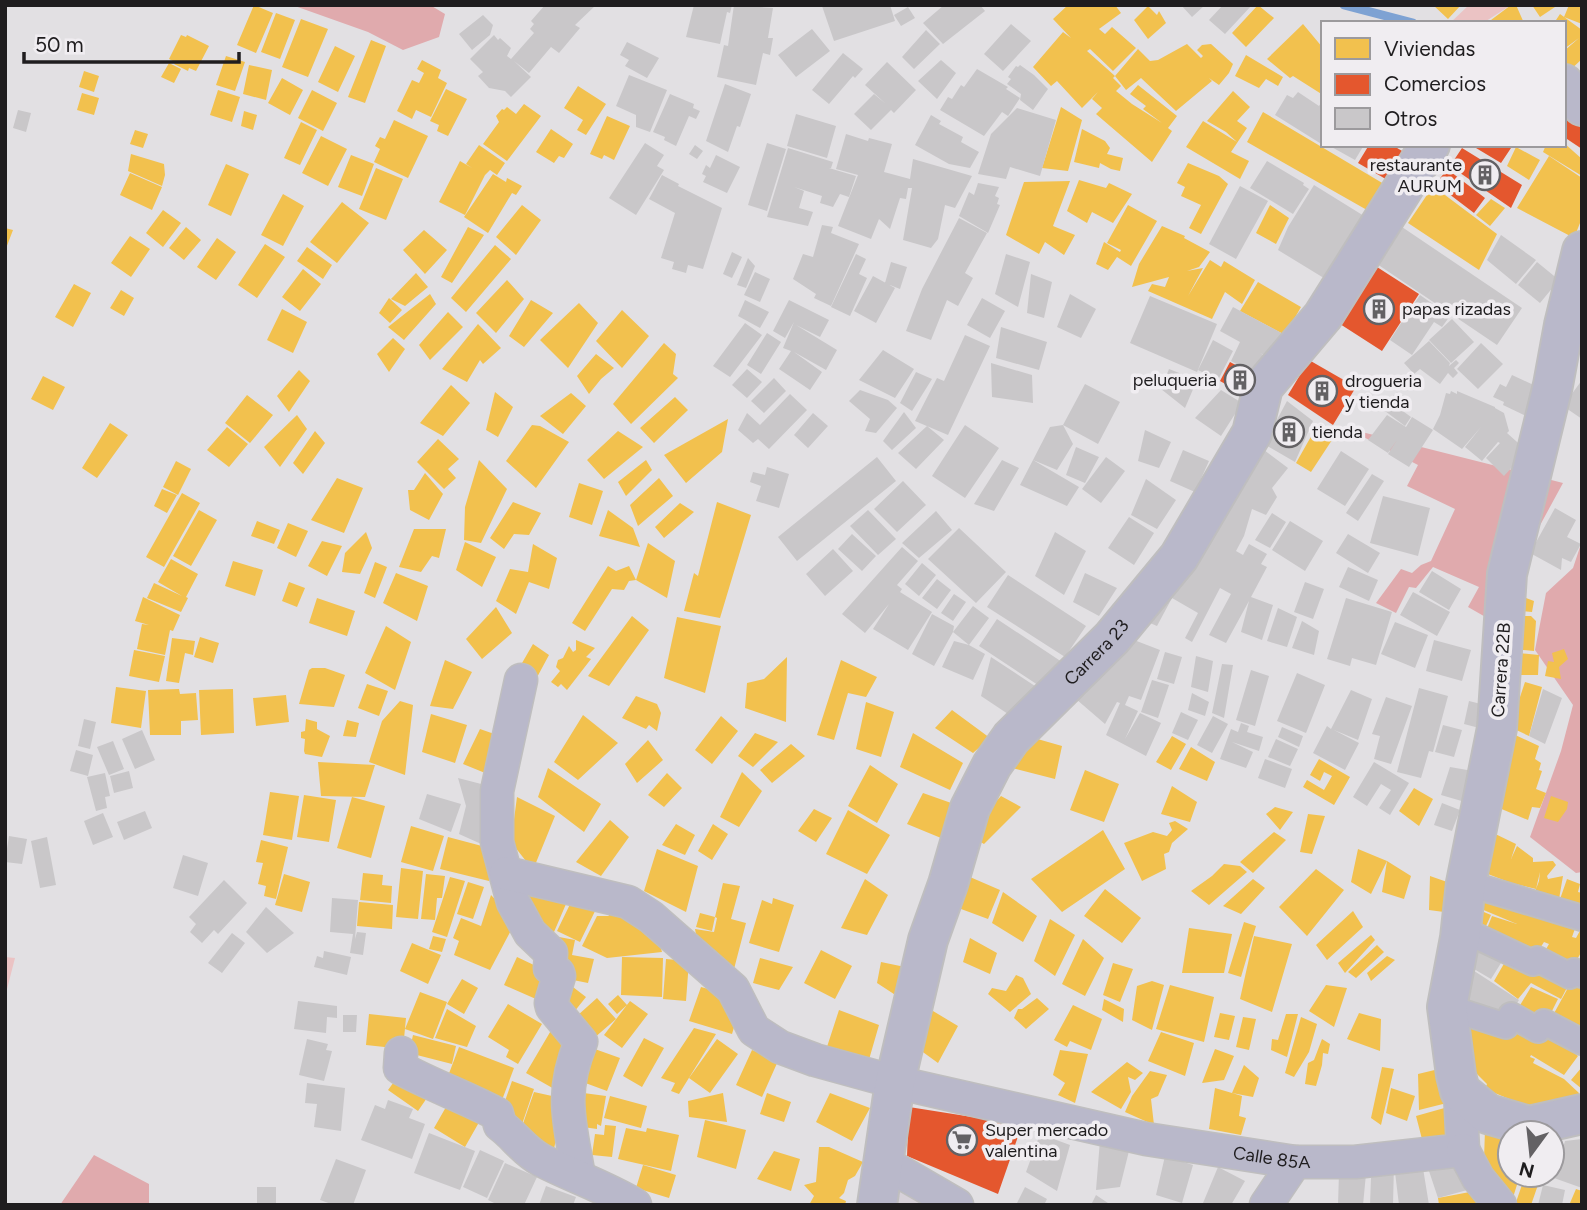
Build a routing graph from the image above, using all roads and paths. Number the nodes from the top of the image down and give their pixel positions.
1 (1566, 86) edge
2 (1582, 106) edge
3 (1429, 147) edge
4 (1582, 251) edge
5 (521, 680) dead end
6 (506, 873) junction
7 (1466, 883) junction
8 (1582, 918) edge
9 (1461, 929) junction
10 (1582, 975) edge
11 (1447, 1007) junction
12 (1582, 1042) edge
13 (401, 1053) dead end
14 (895, 1082) junction
15 (1460, 1091) junction
16 (1582, 1114) edge
17 (1463, 1150) junction
18 (883, 1162) junction
19 (1296, 1162) junction
20 (579, 1177) junction
21 (635, 1205) edge
22 (877, 1205) edge
23 (957, 1205) edge
24 (1266, 1205) edge
25 (1500, 1205) edge

1 - 2 street
3 - 14 street, Carrera 23
4 - 7 street, Carrera 22B
5 - 6 street
6 - 14 street, Calle 85A
6 - 20 street
7 - 8 street
7 - 9 street, Carrera 22B
9 - 10 street
9 - 11 street, Carrera 22B
11 - 12 street
11 - 15 street, Carrera 22B
13 - 20 street
14 - 18 street, Carrera 23
14 - 19 street, Calle 85A
15 - 16 street
15 - 17 street
17 - 19 street, Calle 85A
17 - 25 street
18 - 22 street, Carrera 23
18 - 23 street
19 - 24 street
20 - 21 street

